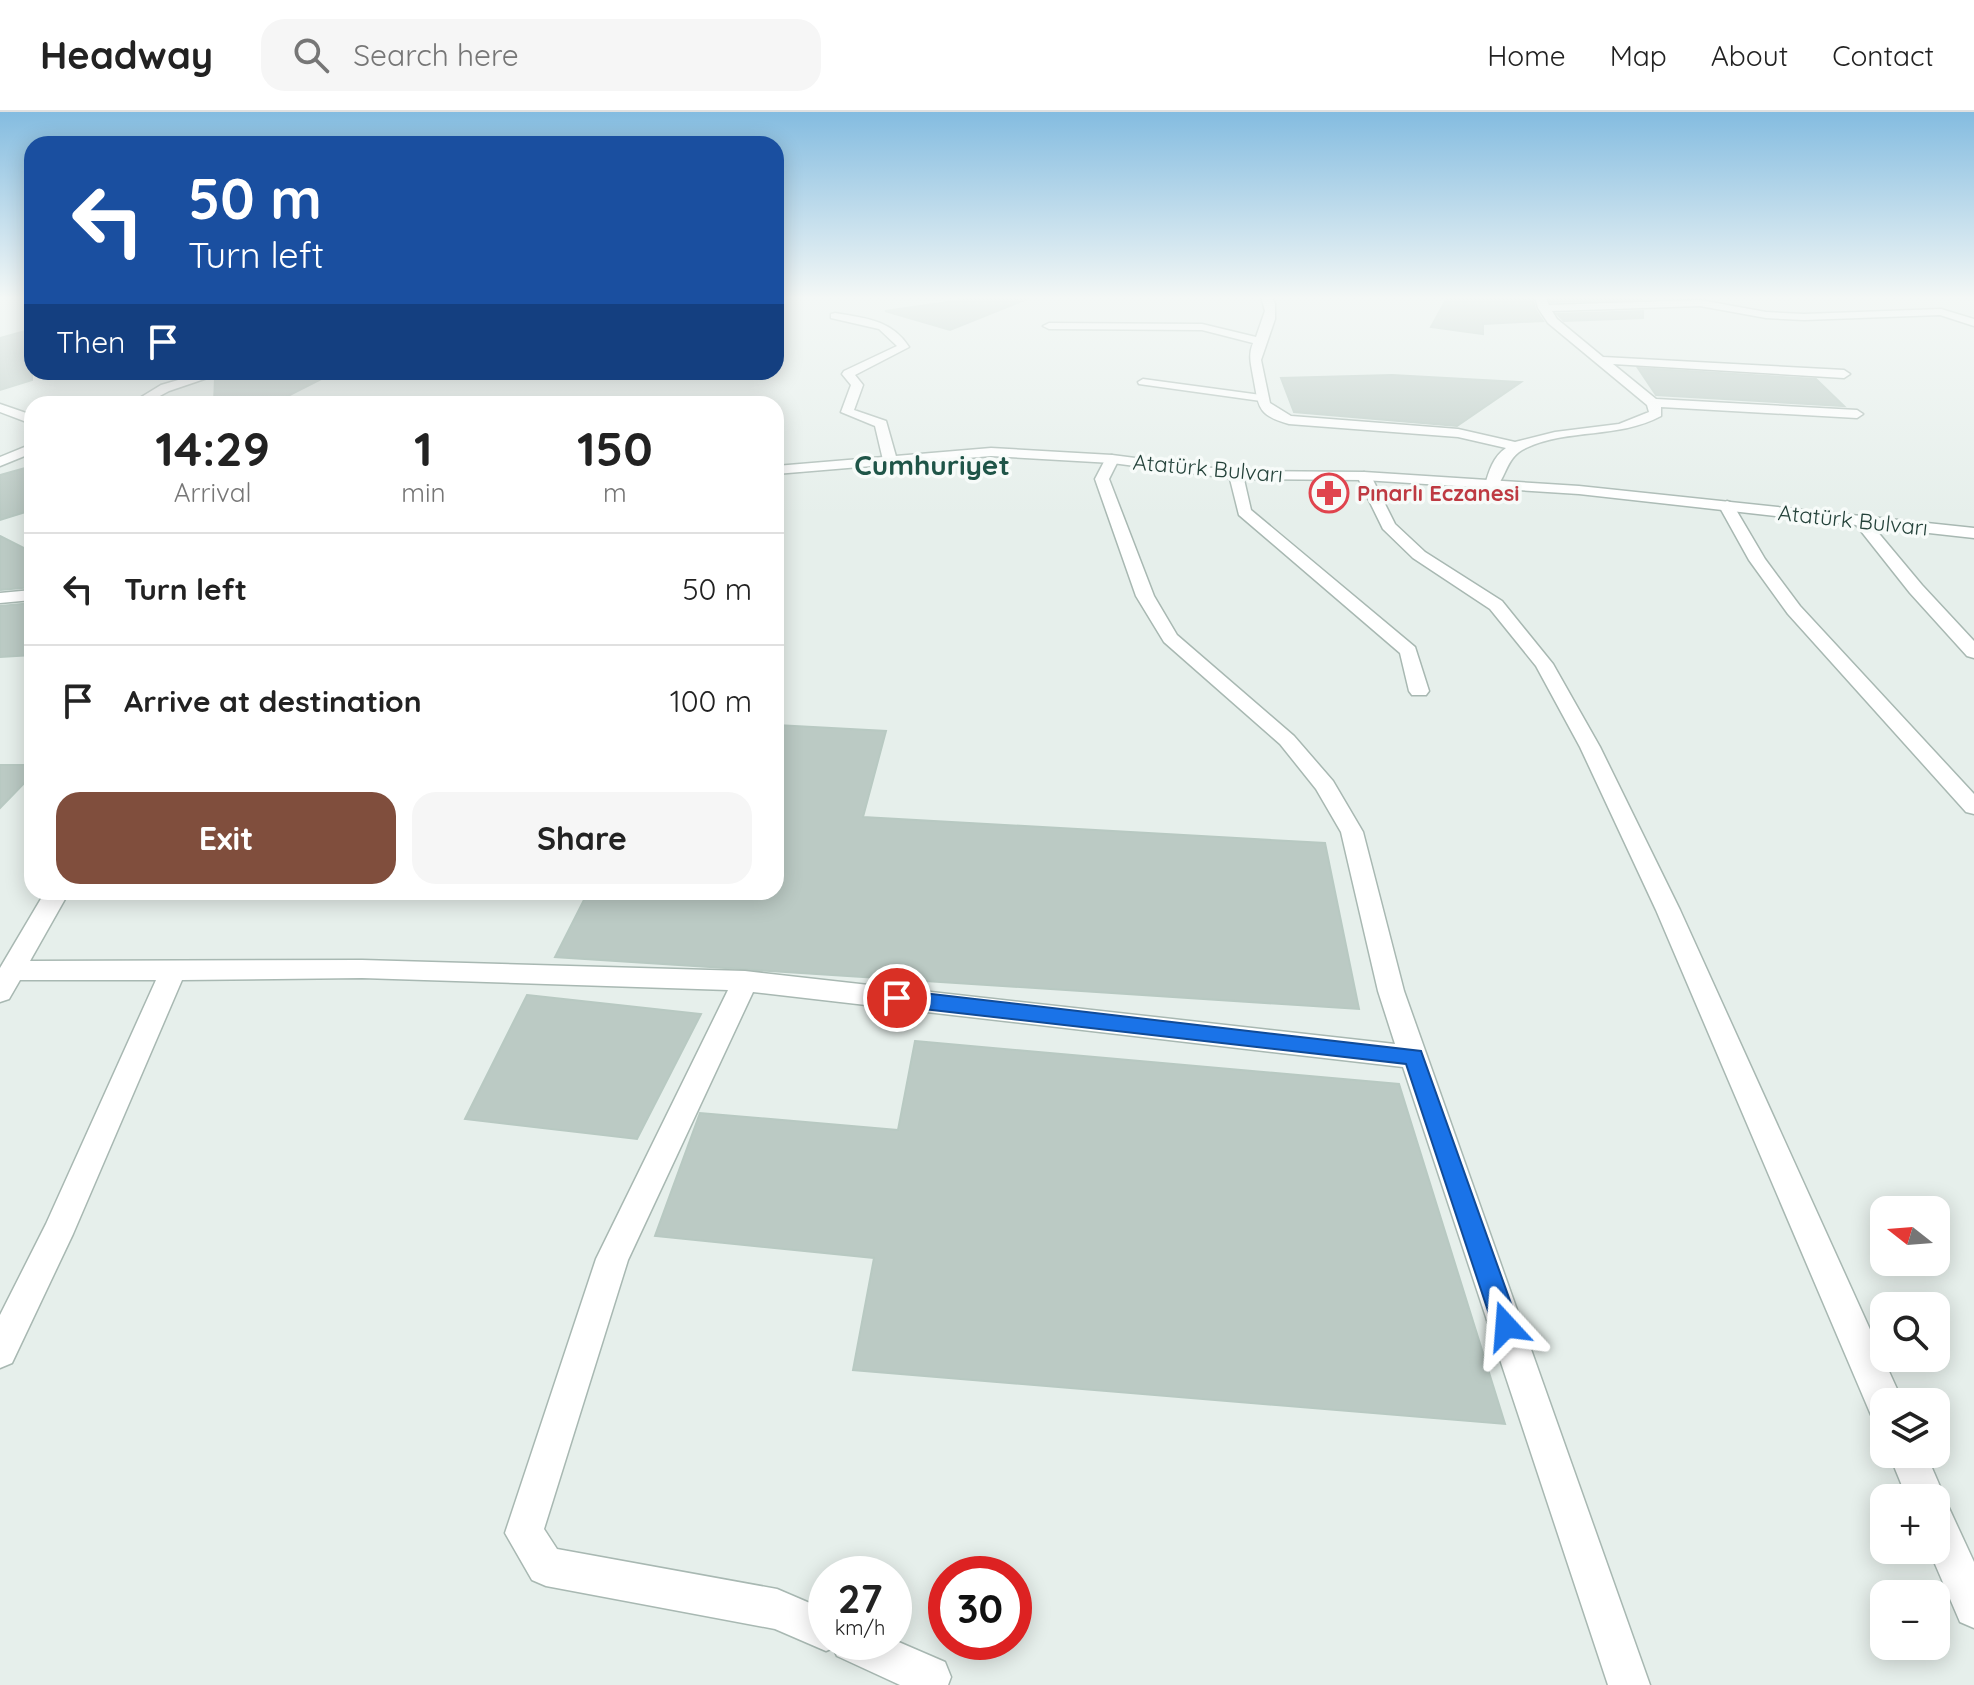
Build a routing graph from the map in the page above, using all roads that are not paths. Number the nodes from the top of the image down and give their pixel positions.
1 (857, 369) edge
2 (1256, 369) edge
3 (1609, 369) edge
4 (1773, 369) edge
5 (1803, 371) joint
6 (1844, 374) dead end
7 (165, 380) edge
8 (197, 380) edge
9 (1143, 382) dead end
10 (146, 396) edge
11 (152, 396) edge
12 (1261, 398) junction
13 (1653, 403) junction
14 (0, 408) edge
15 (1857, 414) dead end
16 (24, 417) edge
17 (1515, 446) junction
18 (24, 452) edge
19 (1112, 459) junction
20 (890, 460) junction
21 (0, 462) edge
22 (784, 469) edge
23 (1236, 475) junction
24 (1364, 476) junction
25 (1492, 485) junction
26 (1727, 506) junction
27 (1861, 521) junction
28 (1974, 533) edge
29 (24, 596) edge
30 (0, 598) edge
31 (1974, 652) edge
32 (1419, 691) dead end
33 (1974, 807) edge
34 (52, 900) edge
35 (173, 970) junction
36 (6, 981) edge
37 (745, 981) junction
38 (1414, 1057) junction
39 (0, 1351) edge
40 (1878, 1388) edge
41 (1950, 1553) edge
42 (1974, 1608) edge
43 (808, 1623) edge
44 (892, 1660) edge
45 (930, 1677) dead end
46 (1629, 1685) edge

1 - 20 street
2 - 12 street
3 - 13 street
4 - 5 street
5 - 6 street
7 - 10 street
8 - 11 street
9 - 12 lane
12 - 17 street
13 - 15 street
13 - 17 street
14 - 16 street
17 - 25 street
18 - 21 street
19 - 20 street, Atatürk Bulvarı
19 - 23 street, Atatürk Bulvarı
19 - 38 street
20 - 22 street, Atatürk Bulvarı
23 - 24 street, Atatürk Bulvarı
23 - 32 street
24 - 25 street, Atatürk Bulvarı
24 - 40 street
25 - 26 street, Atatürk Bulvarı
26 - 27 street, Atatürk Bulvarı
26 - 33 street
27 - 28 street, Atatürk Bulvarı
27 - 31 street
29 - 30 street
34 - 36 street
35 - 36 street
35 - 37 street
35 - 39 street
37 - 38 street
37 - 43 street
38 - 46 street
41 - 42 street
44 - 45 street

